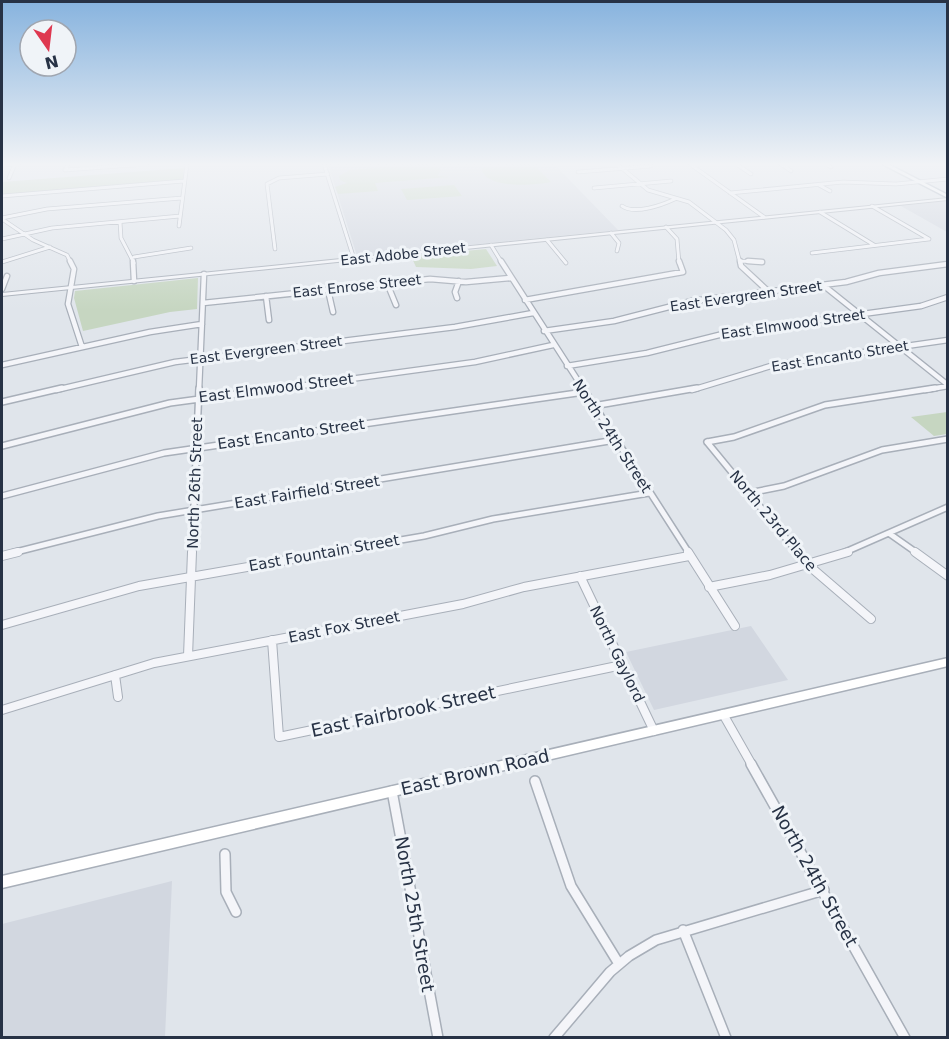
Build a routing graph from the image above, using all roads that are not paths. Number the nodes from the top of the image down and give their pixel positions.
1 (31, 212) edge
2 (180, 212) edge
3 (271, 212) edge
4 (340, 212) edge
5 (703, 212) edge
6 (757, 212) edge
7 (815, 212) edge
8 (820, 212) edge
9 (883, 212) edge
10 (180, 216) junction
11 (764, 218) junction
12 (2, 219) edge
13 (120, 222) junction
14 (716, 222) junction
15 (179, 226) dead end
16 (666, 227) junction
17 (611, 233) junction
18 (22, 234) junction
19 (2, 239) edge
20 (548, 240) junction
21 (490, 245) junction
22 (874, 246) junction
23 (50, 247) junction
24 (191, 248) dead end
25 (275, 249) dead end
26 (616, 251) dead end
27 (812, 253) dead end
28 (134, 257) junction
29 (354, 259) junction
30 (740, 261) junction
31 (2, 262) edge
32 (762, 262) dead end
33 (566, 263) dead end
34 (948, 264) edge
35 (204, 274) junction
36 (7, 276) dead end
37 (512, 278) junction
38 (134, 281) junction
39 (459, 281) junction
40 (387, 283) junction
41 (823, 285) junction
42 (69, 288) junction
43 (2, 289) edge
44 (328, 290) junction
45 (769, 292) junction
46 (2, 295) edge
47 (266, 296) junction
48 (948, 297) edge
49 (456, 298) dead end
50 (525, 300) junction
51 (203, 303) junction
52 (396, 305) dead end
53 (333, 312) dead end
54 (533, 313) junction
55 (859, 314) junction
56 (269, 320) dead end
57 (202, 324) junction
58 (544, 331) junction
59 (948, 340) edge
60 (554, 345) junction
61 (82, 347) junction
62 (900, 347) junction
63 (201, 358) junction
64 (2, 365) edge
65 (567, 366) junction
66 (948, 386) edge
67 (584, 392) junction
68 (198, 398) junction
69 (2, 402) edge
70 (593, 406) junction
71 (948, 438) edge
72 (615, 440) junction
73 (2, 446) edge
74 (196, 447) junction
75 (649, 494) junction
76 (749, 494) junction
77 (2, 496) edge
78 (948, 507) edge
79 (194, 509) junction
80 (890, 534) junction
81 (2, 556) edge
82 (689, 556) junction
83 (807, 564) junction
84 (191, 576) junction
85 (580, 576) junction
86 (948, 576) edge
87 (710, 587) junction
88 (871, 619) dead end
89 (2, 625) edge
90 (735, 626) dead end
91 (272, 640) junction
92 (188, 656) junction
93 (948, 662) edge
94 (622, 665) junction
95 (115, 675) junction
96 (118, 697) dead end
97 (2, 710) edge
98 (723, 714) junction
99 (654, 731) junction
100 (535, 781) dead end
101 (392, 791) junction
102 (225, 854) dead end
103 (2, 882) edge
104 (824, 890) junction
105 (236, 912) dead end
106 (683, 930) junction
107 (619, 964) junction
108 (438, 1038) edge
109 (555, 1038) edge
110 (726, 1038) edge
111 (905, 1038) edge

1 - 12 street
2 - 10 street
3 - 25 street
4 - 29 street
5 - 14 street
6 - 11 street
7 - 11 street, East Adobe Street
8 - 22 street
9 - 22 street
10 - 13 street
10 - 15 street
11 - 14 street, East Adobe Street
12 - 18 street
13 - 18 street
13 - 28 street
14 - 16 street, East Adobe Street
14 - 30 street
16 - 17 street, East Adobe Street
16 - 50 street
17 - 20 street, East Adobe Street
17 - 26 street
18 - 19 street
18 - 23 street
20 - 21 street, East Adobe Street
20 - 33 street
21 - 29 street, East Adobe Street
21 - 37 street, North 24th Street
22 - 27 street
23 - 31 street
23 - 42 street
24 - 28 street
28 - 38 street
29 - 35 street, East Adobe Street
30 - 32 street
30 - 45 street
34 - 41 street, East Evergreen Street
35 - 38 street, East Adobe Street
35 - 51 street, North 26th Street
36 - 43 street
37 - 39 street, East Enrose Street
37 - 50 street, North 24th Street
38 - 42 street, East Adobe Street
39 - 40 street, East Enrose Street
39 - 49 street
40 - 44 street, East Enrose Street
40 - 52 street
41 - 45 street, East Evergreen Street
41 - 55 street
42 - 46 street, East Adobe Street
42 - 61 street
44 - 47 street, East Enrose Street
44 - 53 street
45 - 58 street, East Evergreen Street
47 - 51 street, East Enrose Street
47 - 56 street
48 - 55 street, East Elmwood Street
50 - 54 street, North 24th Street
51 - 57 street, North 26th Street
54 - 58 street, North 24th Street
54 - 63 street, East Evergreen Street
55 - 62 street
55 - 65 street, East Elmwood Street
57 - 61 street
57 - 63 street, North 26th Street
58 - 60 street, North 24th Street
59 - 62 street, East Encanto Street
60 - 65 street, North 24th Street
60 - 68 street, East Elmwood Street
61 - 64 street
62 - 66 street
62 - 70 street, East Encanto Street
63 - 68 street, North 26th Street
63 - 69 street, East Evergreen Street
65 - 67 street, North 24th Street
66 - 76 street, North 23rd Place
67 - 70 street, North 24th Street
67 - 74 street, East Encanto Street
68 - 73 street, East Elmwood Street
68 - 74 street, North 26th Street
70 - 72 street, North 24th Street
71 - 76 street
72 - 75 street, North 24th Street
72 - 79 street, East Fairfield Street
74 - 77 street, East Encanto Street
74 - 79 street, North 26th Street
75 - 82 street, North 24th Street
75 - 84 street, East Fountain Street
76 - 83 street, North 23rd Place
78 - 80 street
79 - 81 street, East Fairfield Street
79 - 84 street, North 26th Street
80 - 83 street
80 - 86 street
82 - 85 street, East Fox Street
82 - 87 street, North 24th Street
83 - 87 street
83 - 88 street, North 23rd Place
84 - 89 street, East Fountain Street
84 - 92 street, North 26th Street
85 - 91 street, East Fox Street
85 - 94 street, North Gaylord
87 - 90 street, North 24th Street
91 - 92 street, East Fox Street
91 - 94 street, East Fairbrook Street
92 - 95 street, East Fox Street
93 - 98 main road, East Brown Road
94 - 99 street, North Gaylord
95 - 96 street
95 - 97 street, East Fox Street
98 - 99 main road, East Brown Road
98 - 104 street, North 24th Street
99 - 101 main road, East Brown Road
100 - 107 street
101 - 103 main road, East Brown Road
101 - 108 street, North 25th Street
102 - 105 street
104 - 106 street
104 - 111 street, North 24th Street
106 - 107 street
106 - 110 street
107 - 109 street

